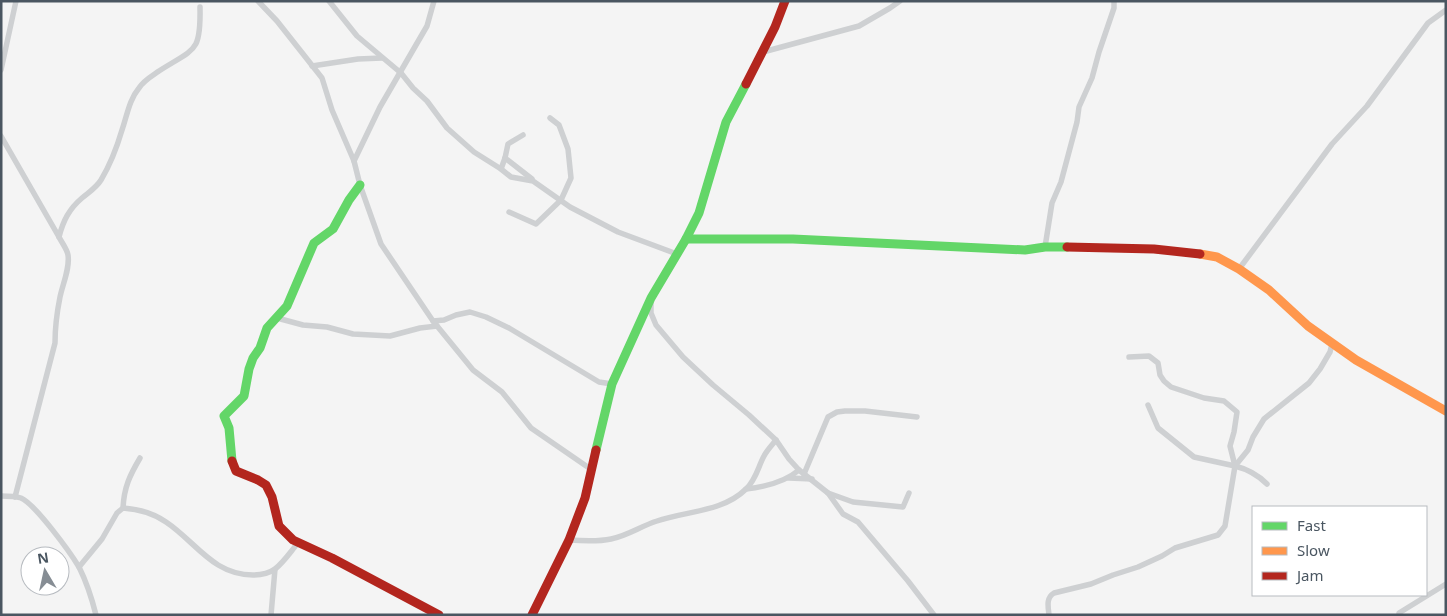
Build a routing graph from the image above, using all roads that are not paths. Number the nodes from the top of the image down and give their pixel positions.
1 (16, 1) edge
2 (258, 1) edge
3 (328, 1) edge
4 (434, 1) edge
5 (785, 1) edge
6 (900, 1) edge
7 (1114, 1) edge
8 (200, 6) dead end
9 (1446, 10) edge
10 (762, 52) junction
11 (382, 58) junction
12 (312, 66) junction
13 (1, 70) edge
14 (401, 73) junction
15 (550, 118) dead end
16 (523, 135) dead end
17 (1, 136) edge
18 (505, 158) junction
19 (354, 161) junction
20 (500, 168) junction
21 (533, 181) junction
22 (360, 186) junction
23 (561, 200) junction
24 (509, 212) dead end
25 (60, 237) junction
26 (686, 239) junction
27 (1045, 247) junction
28 (677, 254) junction
29 (1239, 269) junction
30 (651, 298) junction
31 (277, 318) junction
32 (642, 318) junction
33 (433, 321) junction
34 (654, 322) junction
35 (437, 326) junction
36 (1332, 344) junction
37 (1129, 357) dead end
38 (612, 384) junction
39 (1148, 405) dead end
40 (1446, 411) edge
41 (917, 417) dead end
42 (776, 440) junction
43 (140, 458) dead end
44 (1235, 466) junction
45 (592, 470) junction
46 (802, 472) junction
47 (789, 478) junction
48 (812, 479) junction
49 (1267, 484) dead end
50 (746, 489) junction
51 (909, 492) dead end
52 (828, 493) junction
53 (1, 496) edge
54 (15, 497) junction
55 (123, 508) junction
56 (569, 540) junction
57 (298, 543) junction
58 (79, 567) junction
59 (275, 569) junction
60 (1446, 584) edge
61 (1427, 596) edge
62 (1427, 596) edge
63 (96, 615) edge
64 (271, 615) edge
65 (439, 615) edge
66 (532, 615) edge
67 (934, 615) edge
68 (1049, 615) edge
69 (1399, 615) edge

1 - 13 street
2 - 12 street
3 - 11 street
4 - 14 street
5 - 10 street
6 - 10 street
7 - 27 street
8 - 25 street
9 - 29 street
10 - 26 street
11 - 12 street
11 - 14 street
12 - 19 street
14 - 19 street
14 - 20 street
15 - 23 street
16 - 18 street
17 - 25 street
18 - 20 street
18 - 21 street
19 - 22 street
20 - 21 street
21 - 23 street
22 - 31 street
22 - 33 street
23 - 24 street
23 - 28 street
25 - 54 street
26 - 27 street
26 - 28 street
27 - 29 street
28 - 30 street
29 - 36 street
30 - 32 street
30 - 34 street
31 - 35 street
31 - 57 street
32 - 34 street
32 - 38 street
33 - 35 street
33 - 38 street
34 - 42 street
35 - 45 street
36 - 40 street
36 - 44 street
37 - 44 street
38 - 45 street
39 - 44 street
41 - 46 street
42 - 46 street
42 - 50 street
43 - 55 street
44 - 49 street
44 - 68 street
45 - 56 street
46 - 47 street
46 - 48 street
47 - 48 street
47 - 50 street
48 - 52 street
50 - 56 street
51 - 52 street
52 - 67 street
53 - 54 street
54 - 58 street
55 - 58 street
55 - 59 street
56 - 66 street
57 - 59 street
57 - 65 street
58 - 63 street
59 - 64 street
60 - 61 street
62 - 69 street

